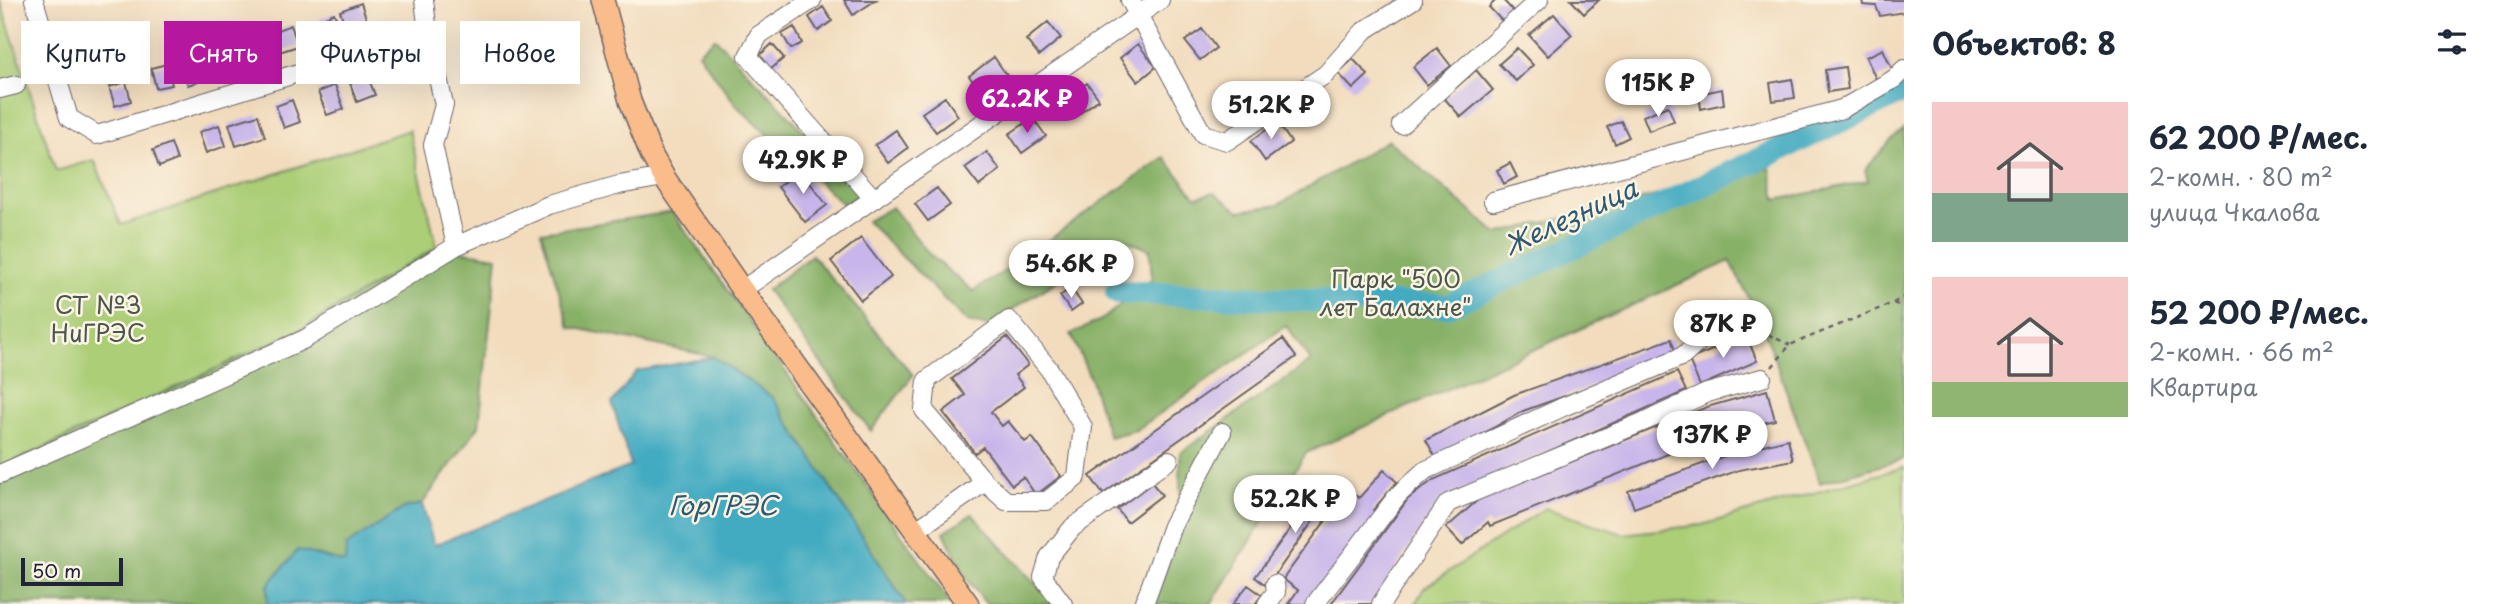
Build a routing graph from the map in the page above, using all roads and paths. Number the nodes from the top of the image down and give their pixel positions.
1 (34, 0) edge
2 (424, 0) edge
3 (603, 0) edge
4 (812, 0) edge
5 (1160, 0) edge
6 (1413, 0) edge
7 (1539, 0) edge
8 (1134, 8) edge
9 (427, 21) edge
10 (1904, 69) edge
11 (296, 74) edge
12 (439, 84) edge
13 (1401, 125) dead end
14 (664, 177) junction
15 (874, 198) junction
16 (1493, 201) dead end
17 (456, 246) junction
18 (742, 290) junction
19 (1904, 297) edge
20 (1893, 303) junction
21 (1904, 307) edge
22 (1745, 324) joint
23 (1790, 345) junction
24 (1762, 378) joint
25 (1222, 432) dead end
26 (1169, 460) dead end
27 (0, 474) edge
28 (985, 482) junction
29 (915, 531) junction
30 (1275, 584) dead end
31 (968, 604) edge
32 (1063, 604) edge
33 (1144, 604) edge
34 (1267, 604) edge
35 (1315, 604) edge
36 (1381, 604) edge

1 - 11 street
2 - 9 street
3 - 14 main road
4 - 15 street
5 - 8 street
6 - 8 street
7 - 13 street
8 - 15 street
10 - 16 street
12 - 17 street
14 - 17 street
14 - 18 main road
15 - 18 street
17 - 27 street
18 - 29 main road
19 - 20 path
20 - 21 path
20 - 23 path
22 - 23 path
22 - 35 street
23 - 24 path
24 - 36 street
25 - 33 street
26 - 32 street
28 - 28 street
28 - 29 street
29 - 31 main road
30 - 34 street

